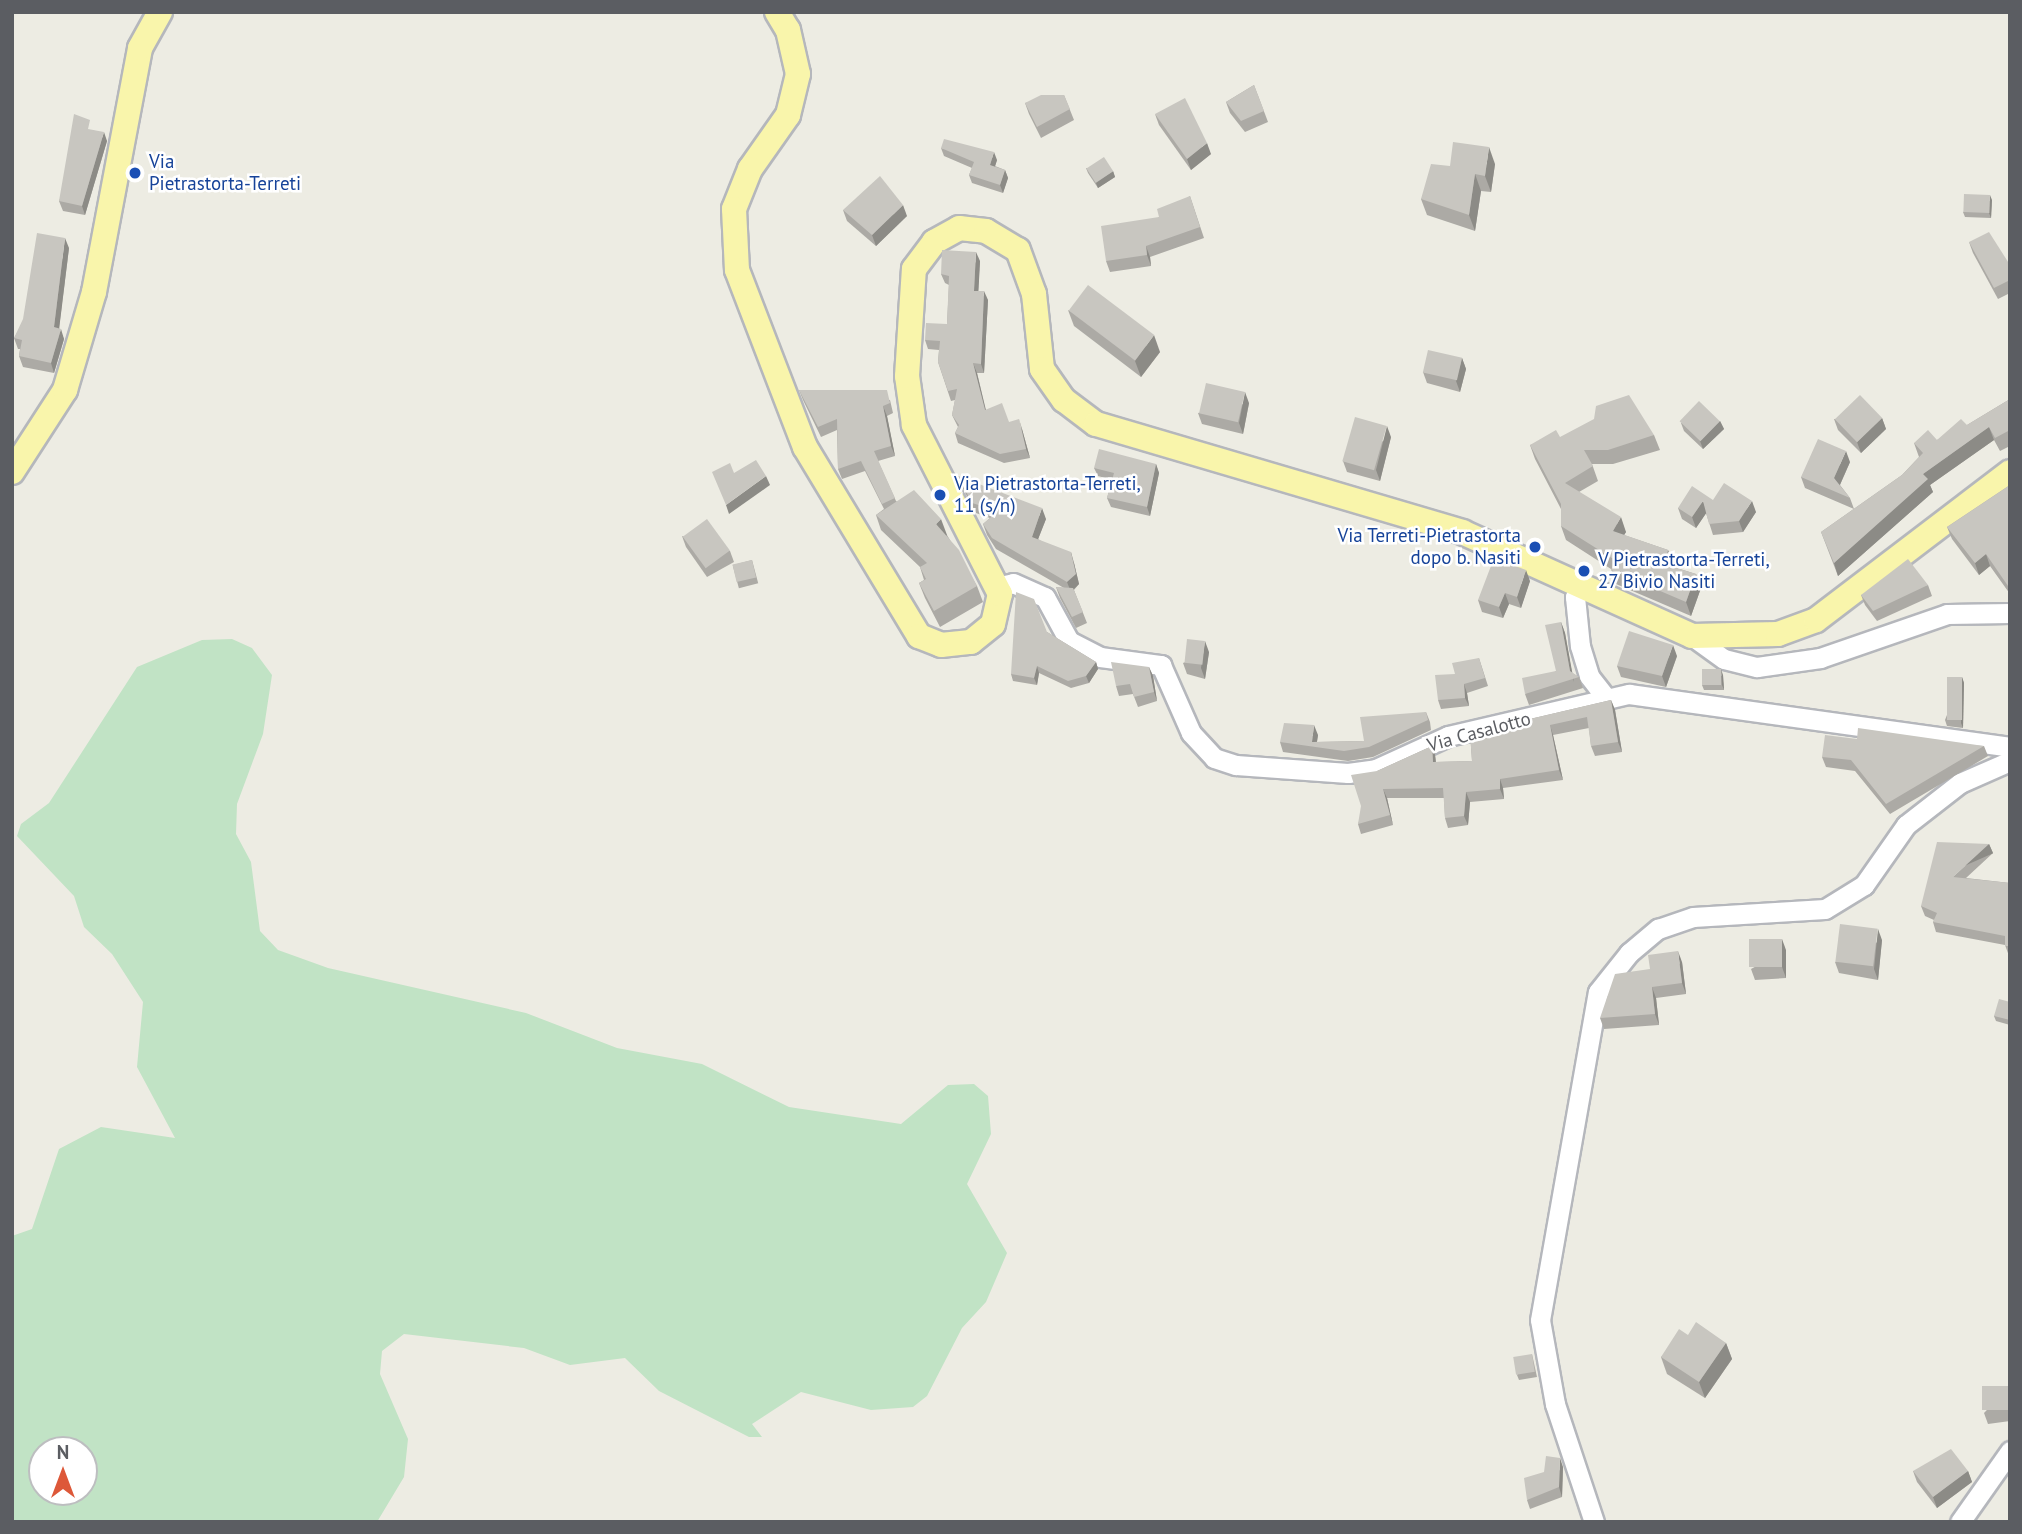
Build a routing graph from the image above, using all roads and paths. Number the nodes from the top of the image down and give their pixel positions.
1 (160, 12) edge
2 (777, 12) edge
3 (12, 472) edge
4 (2010, 472) edge
5 (1580, 586) junction
6 (996, 587) junction
7 (2010, 613) edge
8 (1692, 636) junction
9 (1607, 699) junction
10 (2010, 747) edge
11 (2010, 761) edge
12 (2010, 1451) edge
13 (1594, 1522) edge
14 (1960, 1522) edge

1 - 3 main road
2 - 6 main road
4 - 8 main road
5 - 6 main road
5 - 8 main road
5 - 9 street
6 - 9 street, Via Casalotto
7 - 8 street
9 - 10 street, Via Casalotto
11 - 13 street
12 - 14 street

